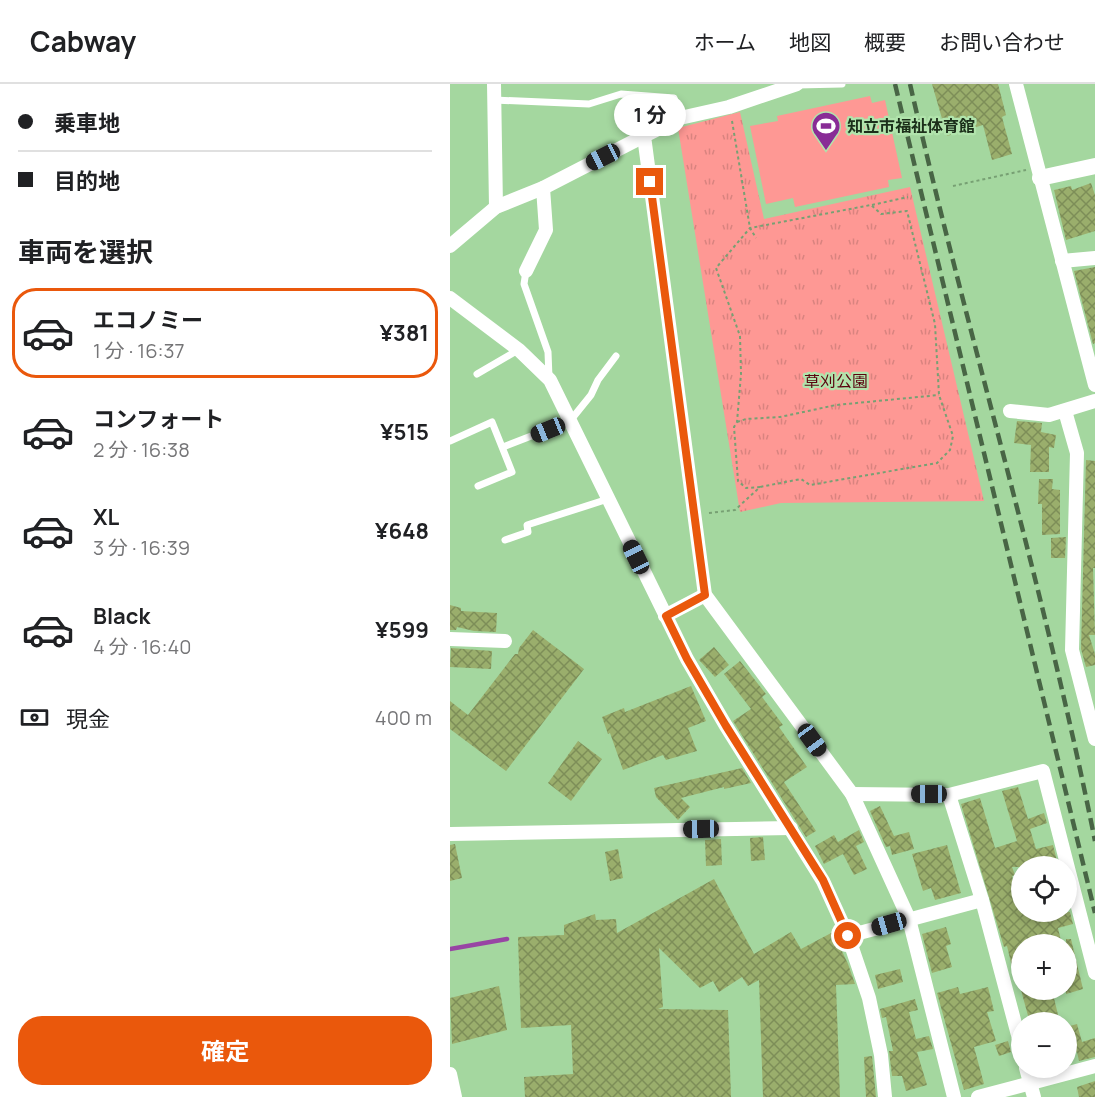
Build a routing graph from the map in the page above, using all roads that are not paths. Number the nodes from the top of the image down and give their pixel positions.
1 (494, 84) edge
2 (638, 84) edge
3 (797, 84) edge
4 (842, 84) edge
5 (1016, 84) edge
6 (636, 94) junction
7 (494, 100) junction
8 (680, 118) junction
9 (644, 136) junction
10 (1095, 165) edge
11 (1039, 172) junction
12 (543, 188) junction
13 (496, 207) junction
14 (450, 246) edge
15 (1095, 258) edge
16 (1062, 261) junction
17 (526, 271) joint
18 (450, 298) edge
19 (519, 350) junction
20 (616, 356) dead end
21 (1091, 360) edge
22 (477, 374) dead end
23 (549, 380) junction
24 (1095, 385) edge
25 (1095, 402) edge
26 (1010, 411) dead end
27 (1065, 411) junction
28 (570, 421) junction
29 (450, 441) edge
30 (503, 447) junction
31 (478, 486) dead end
32 (608, 499) junction
33 (505, 540) dead end
34 (705, 595) junction
35 (666, 616) junction
36 (450, 639) edge
37 (505, 641) dead end
38 (1095, 735) edge
39 (852, 794) junction
40 (949, 795) junction
41 (791, 828) junction
42 (450, 834) edge
43 (982, 900) junction
44 (909, 919) junction
45 (848, 936) junction
46 (1095, 973) edge
47 (1012, 1012) edge
48 (1095, 1066) edge
49 (450, 1074) edge
50 (1029, 1078) edge
51 (1030, 1082) junction
52 (455, 1097) edge
53 (885, 1097) edge
54 (954, 1097) edge
55 (978, 1097) edge
56 (1034, 1097) edge

1 - 7 street
2 - 6 lane
3 - 4 lane
3 - 8 street
5 - 11 street
6 - 7 lane
6 - 8 lane
7 - 13 street
8 - 9 street
9 - 12 street
9 - 34 street
10 - 11 street
11 - 16 street
12 - 13 street
12 - 17 street
13 - 14 street
15 - 16 street
16 - 21 street
17 - 23 lane
18 - 19 street
19 - 22 lane
19 - 23 street
20 - 28 lane
21 - 24 street
23 - 28 street
25 - 27 street
26 - 27 street
27 - 38 street
28 - 30 lane
28 - 32 street
29 - 30 lane
30 - 31 lane
32 - 33 lane
32 - 35 street
34 - 35 street
34 - 39 street
35 - 41 street
36 - 37 street
39 - 40 street
39 - 44 street
40 - 43 street
40 - 46 street
41 - 42 street
41 - 45 street
43 - 44 street
43 - 47 street
44 - 45 street
44 - 54 street
45 - 53 street
48 - 51 street
49 - 52 street
50 - 51 street
51 - 55 street
51 - 56 street

